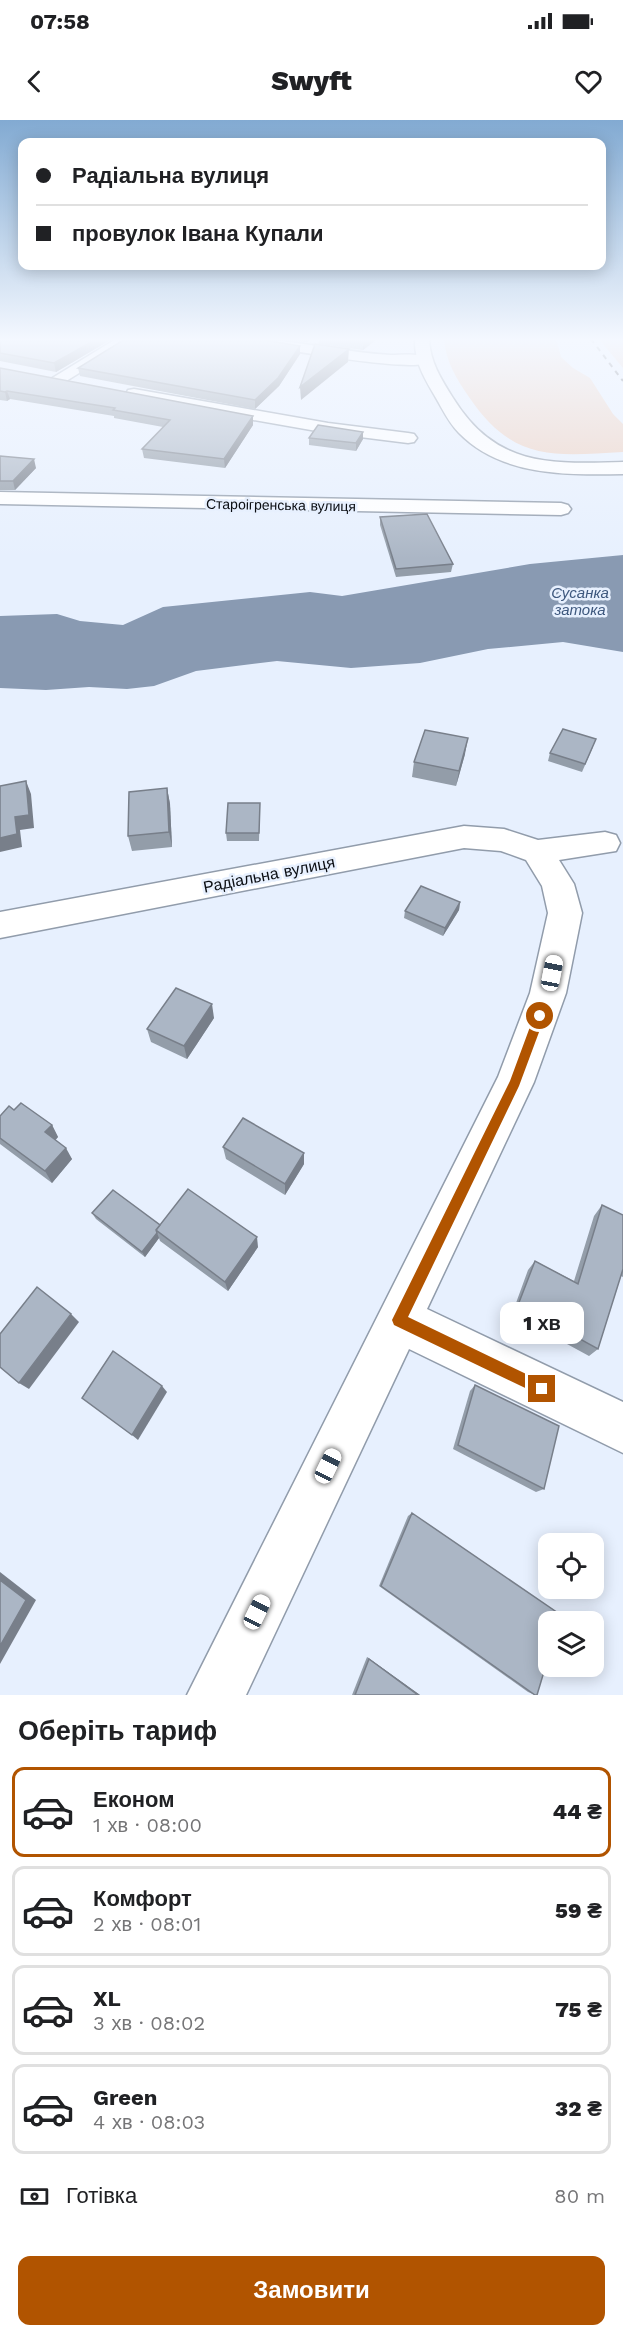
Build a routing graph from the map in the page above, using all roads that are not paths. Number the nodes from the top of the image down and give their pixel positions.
1 (241, 412) edge
2 (455, 412) edge
3 (408, 438) dead end
4 (616, 468) edge
5 (0, 498) edge
6 (561, 509) dead end
7 (605, 843) dead end
8 (537, 852) junction
9 (0, 925) edge
10 (399, 1320) junction
11 (623, 1428) edge
12 (216, 1695) edge

1 - 3 street
2 - 4 street
5 - 6 street, Староігренська вулиця
7 - 8 street, Радіальна вулиця
8 - 9 street, Радіальна вулиця
8 - 10 street
10 - 11 street
10 - 12 street

